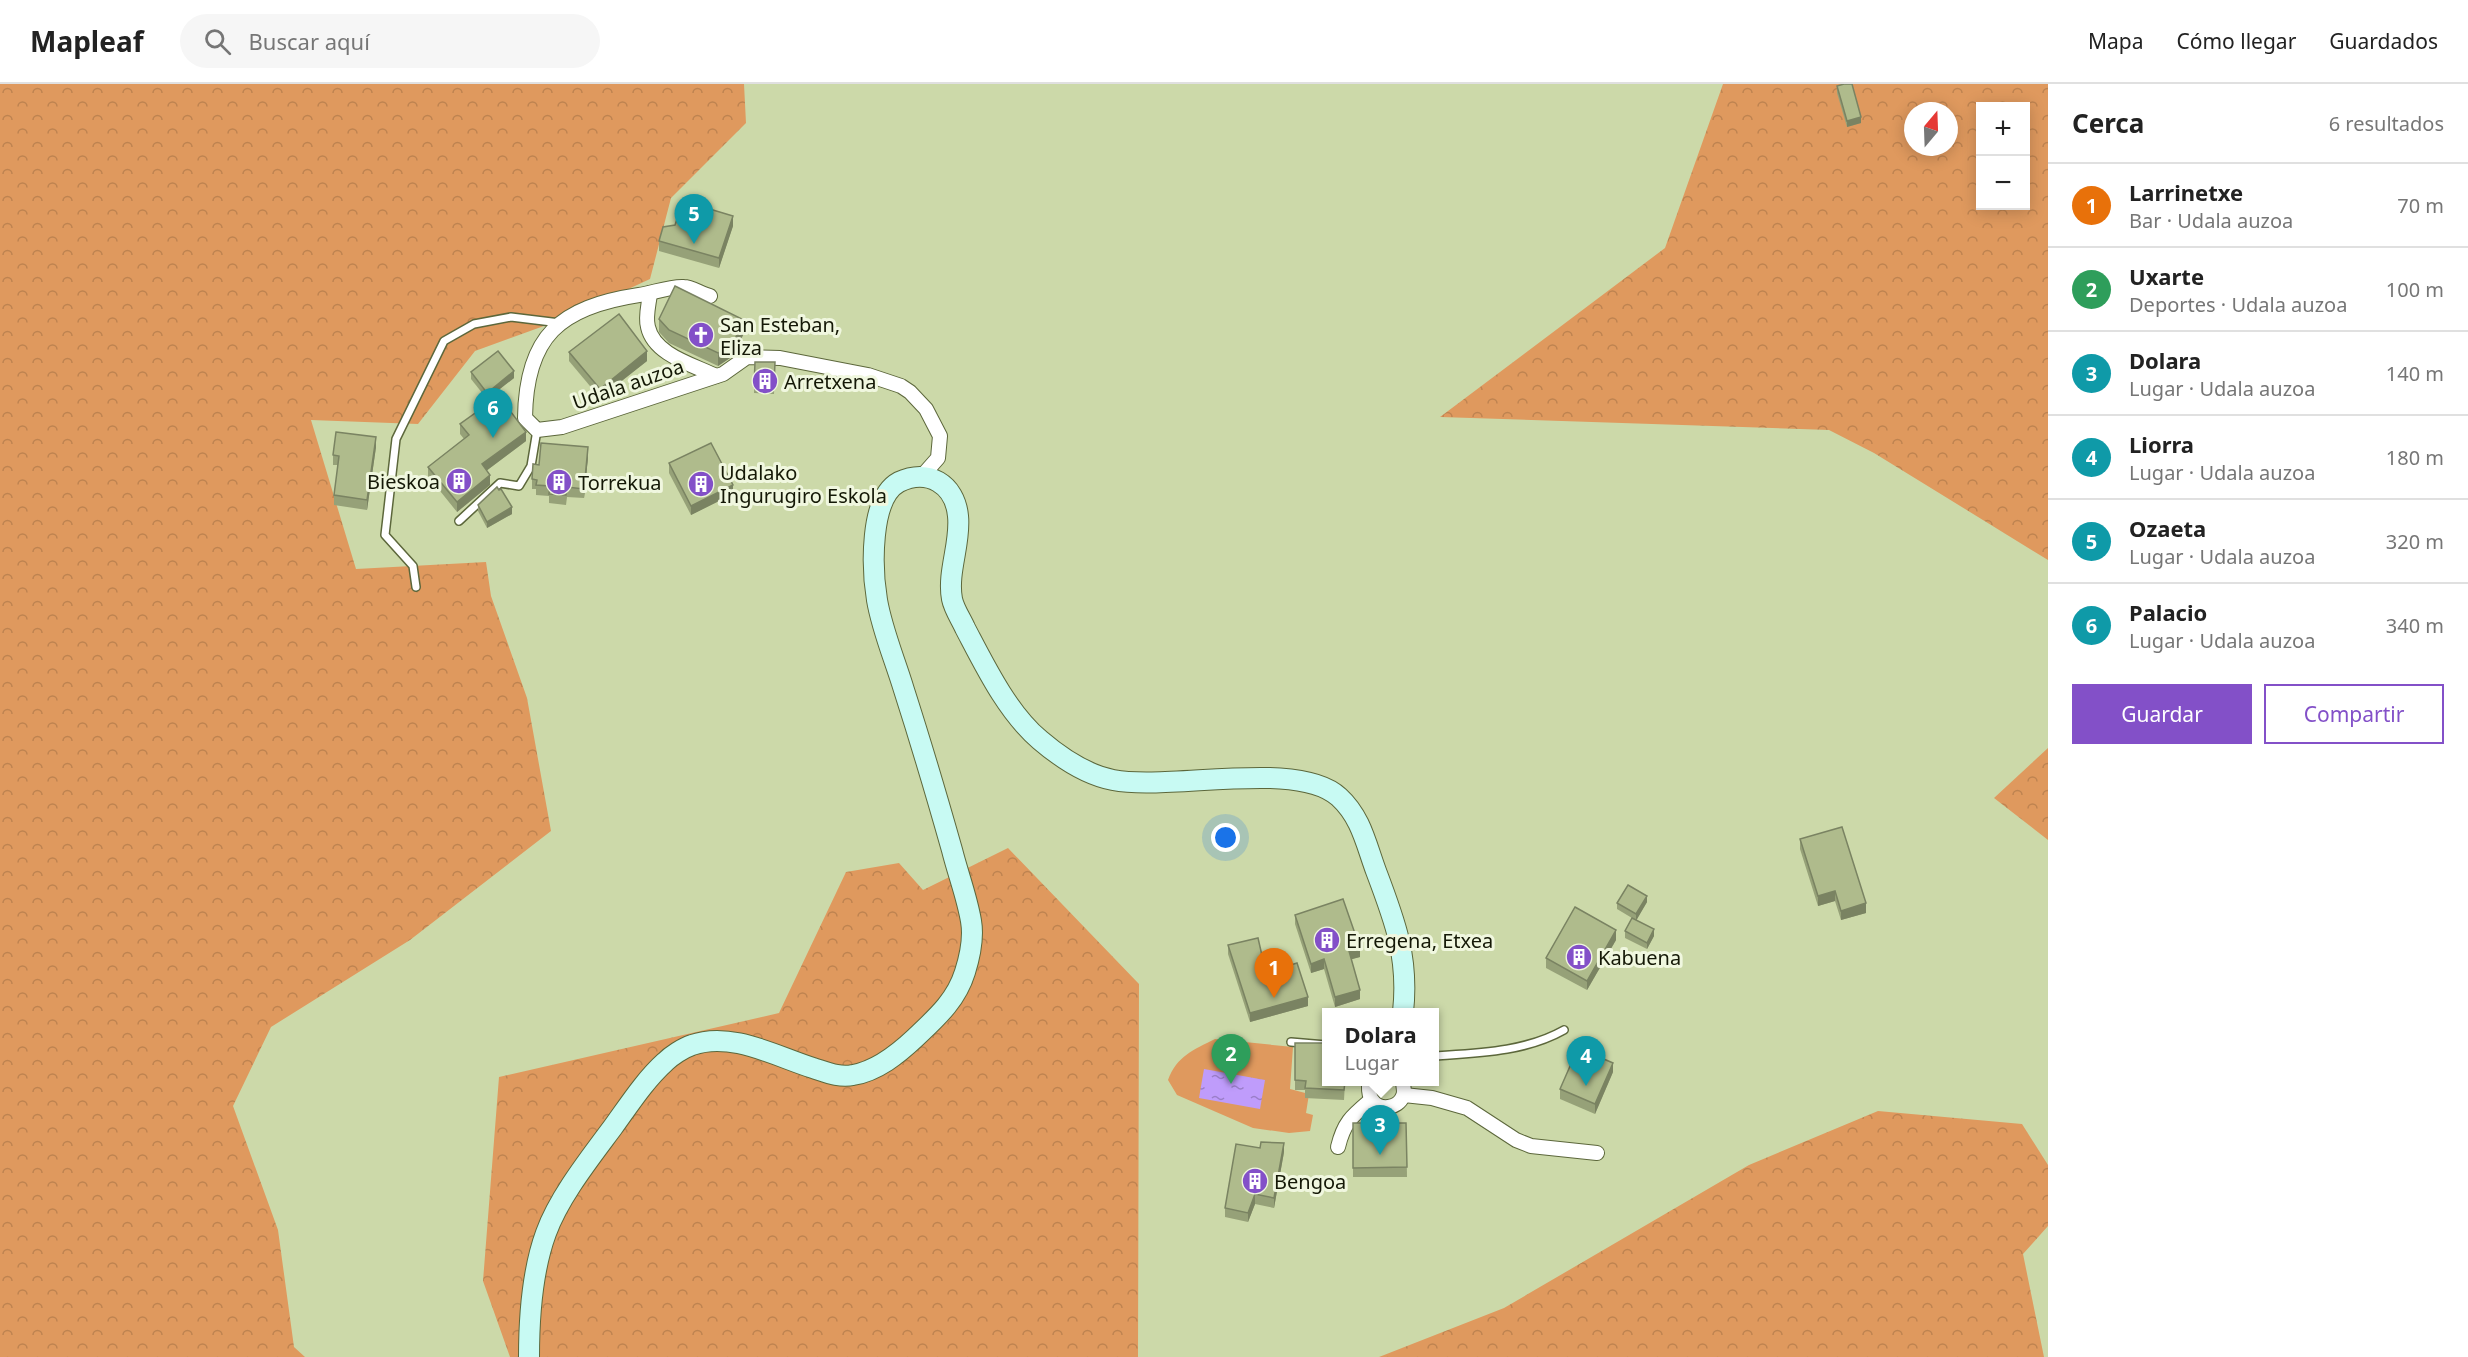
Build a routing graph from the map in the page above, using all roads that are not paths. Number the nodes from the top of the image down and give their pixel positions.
1 (650, 293) junction
2 (710, 297) dead end
3 (560, 323) junction
4 (716, 376) junction
5 (537, 430) junction
6 (922, 475) junction
7 (459, 522) dead end
8 (416, 587) dead end
9 (1403, 1008) edge
10 (1564, 1030) dead end
11 (1291, 1042) dead end
12 (1322, 1045) edge
13 (1439, 1056) edge
14 (1369, 1086) edge
15 (1403, 1088) edge
16 (1371, 1100) junction
17 (1338, 1147) dead end
18 (1597, 1153) dead end
19 (529, 1357) edge

1 - 2 street
1 - 3 street
1 - 4 street
3 - 5 street
3 - 8 lane
4 - 5 street, Udala auzoa
4 - 6 street, Udala auzoa
5 - 7 lane
6 - 9 street
6 - 19 street
10 - 13 lane
11 - 12 lane
14 - 16 street
15 - 16 street
15 - 18 street
16 - 17 street

